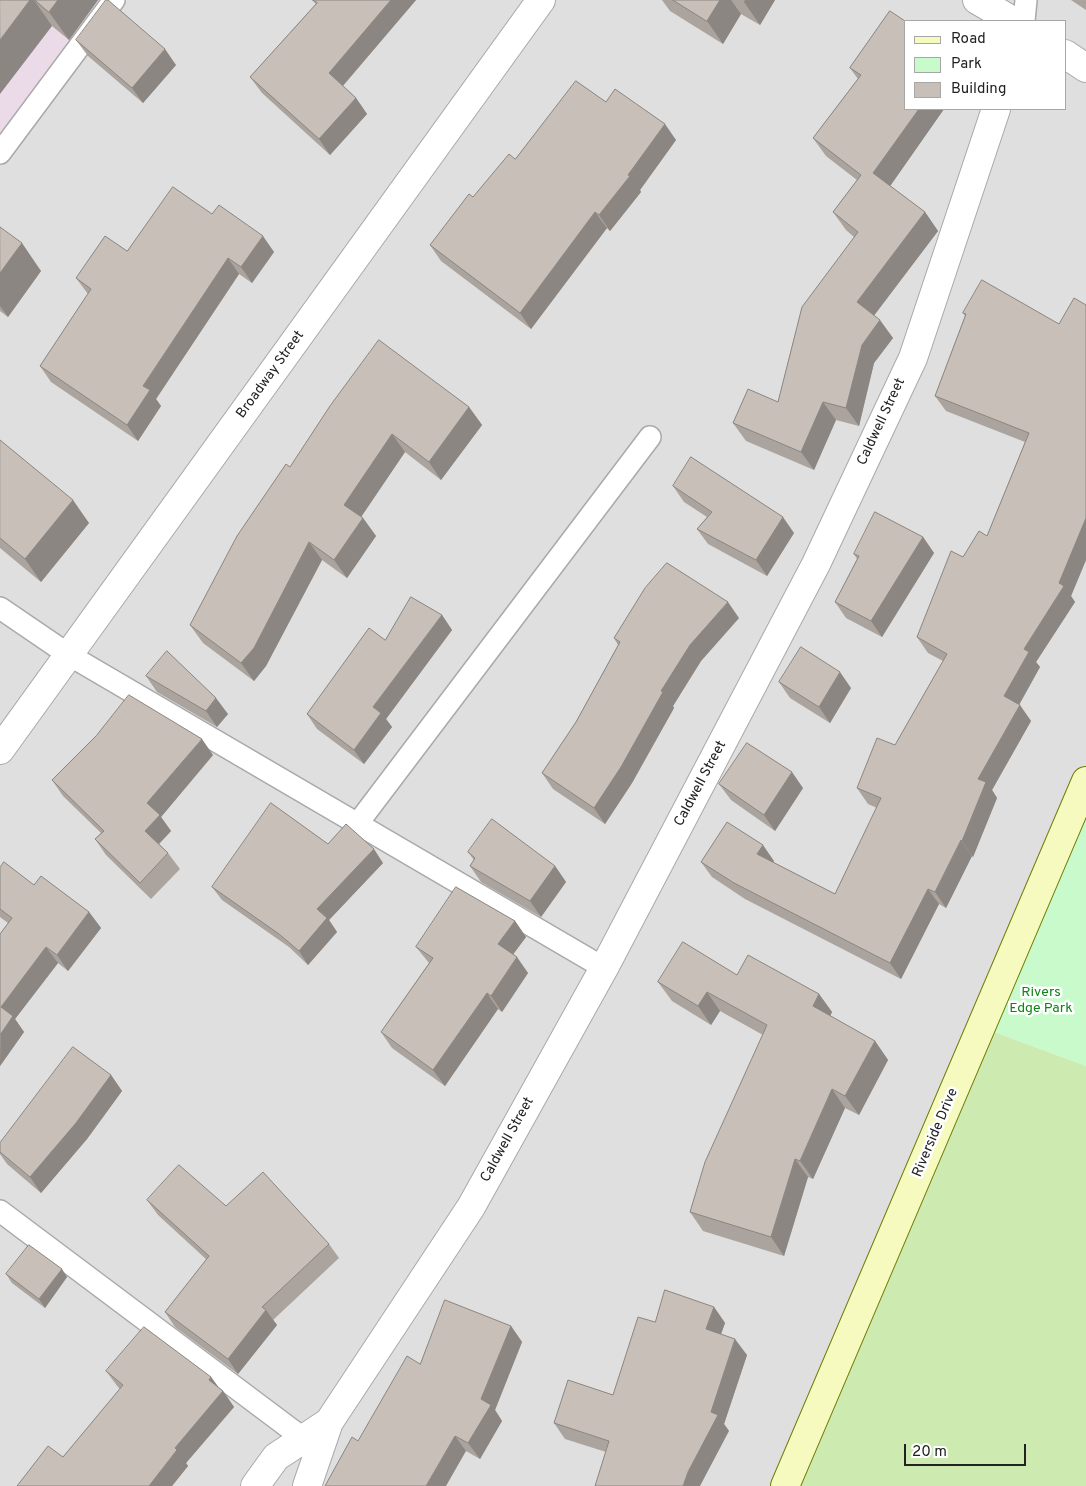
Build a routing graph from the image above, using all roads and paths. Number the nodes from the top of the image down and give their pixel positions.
1 (114, 0) edge
2 (541, 0) edge
3 (977, 0) edge
4 (1026, 0) edge
5 (1010, 20) edge
6 (1024, 20) edge
7 (1066, 55) edge
8 (1086, 68) edge
9 (996, 110) edge
10 (0, 153) edge
11 (650, 437) dead end
12 (0, 608) edge
13 (69, 655) junction
14 (0, 750) edge
15 (1086, 781) edge
16 (358, 823) junction
17 (604, 968) junction
18 (0, 1211) edge
19 (329, 1422) junction
20 (304, 1439) junction
21 (255, 1486) edge
22 (307, 1486) edge
23 (786, 1486) edge

1 - 10 lane
2 - 13 street, Broadway Street
3 - 5 street
4 - 6 lane
7 - 8 street
9 - 17 street, Caldwell Street
11 - 16 lane
12 - 13 lane
13 - 14 street, Broadway Street
13 - 16 lane
15 - 23 main road, Riverside Drive
16 - 17 lane
17 - 19 street, Caldwell Street
18 - 20 lane
19 - 20 street, Caldwell Street
19 - 22 street, Caldwell Street
20 - 21 street, Caldwell Street

